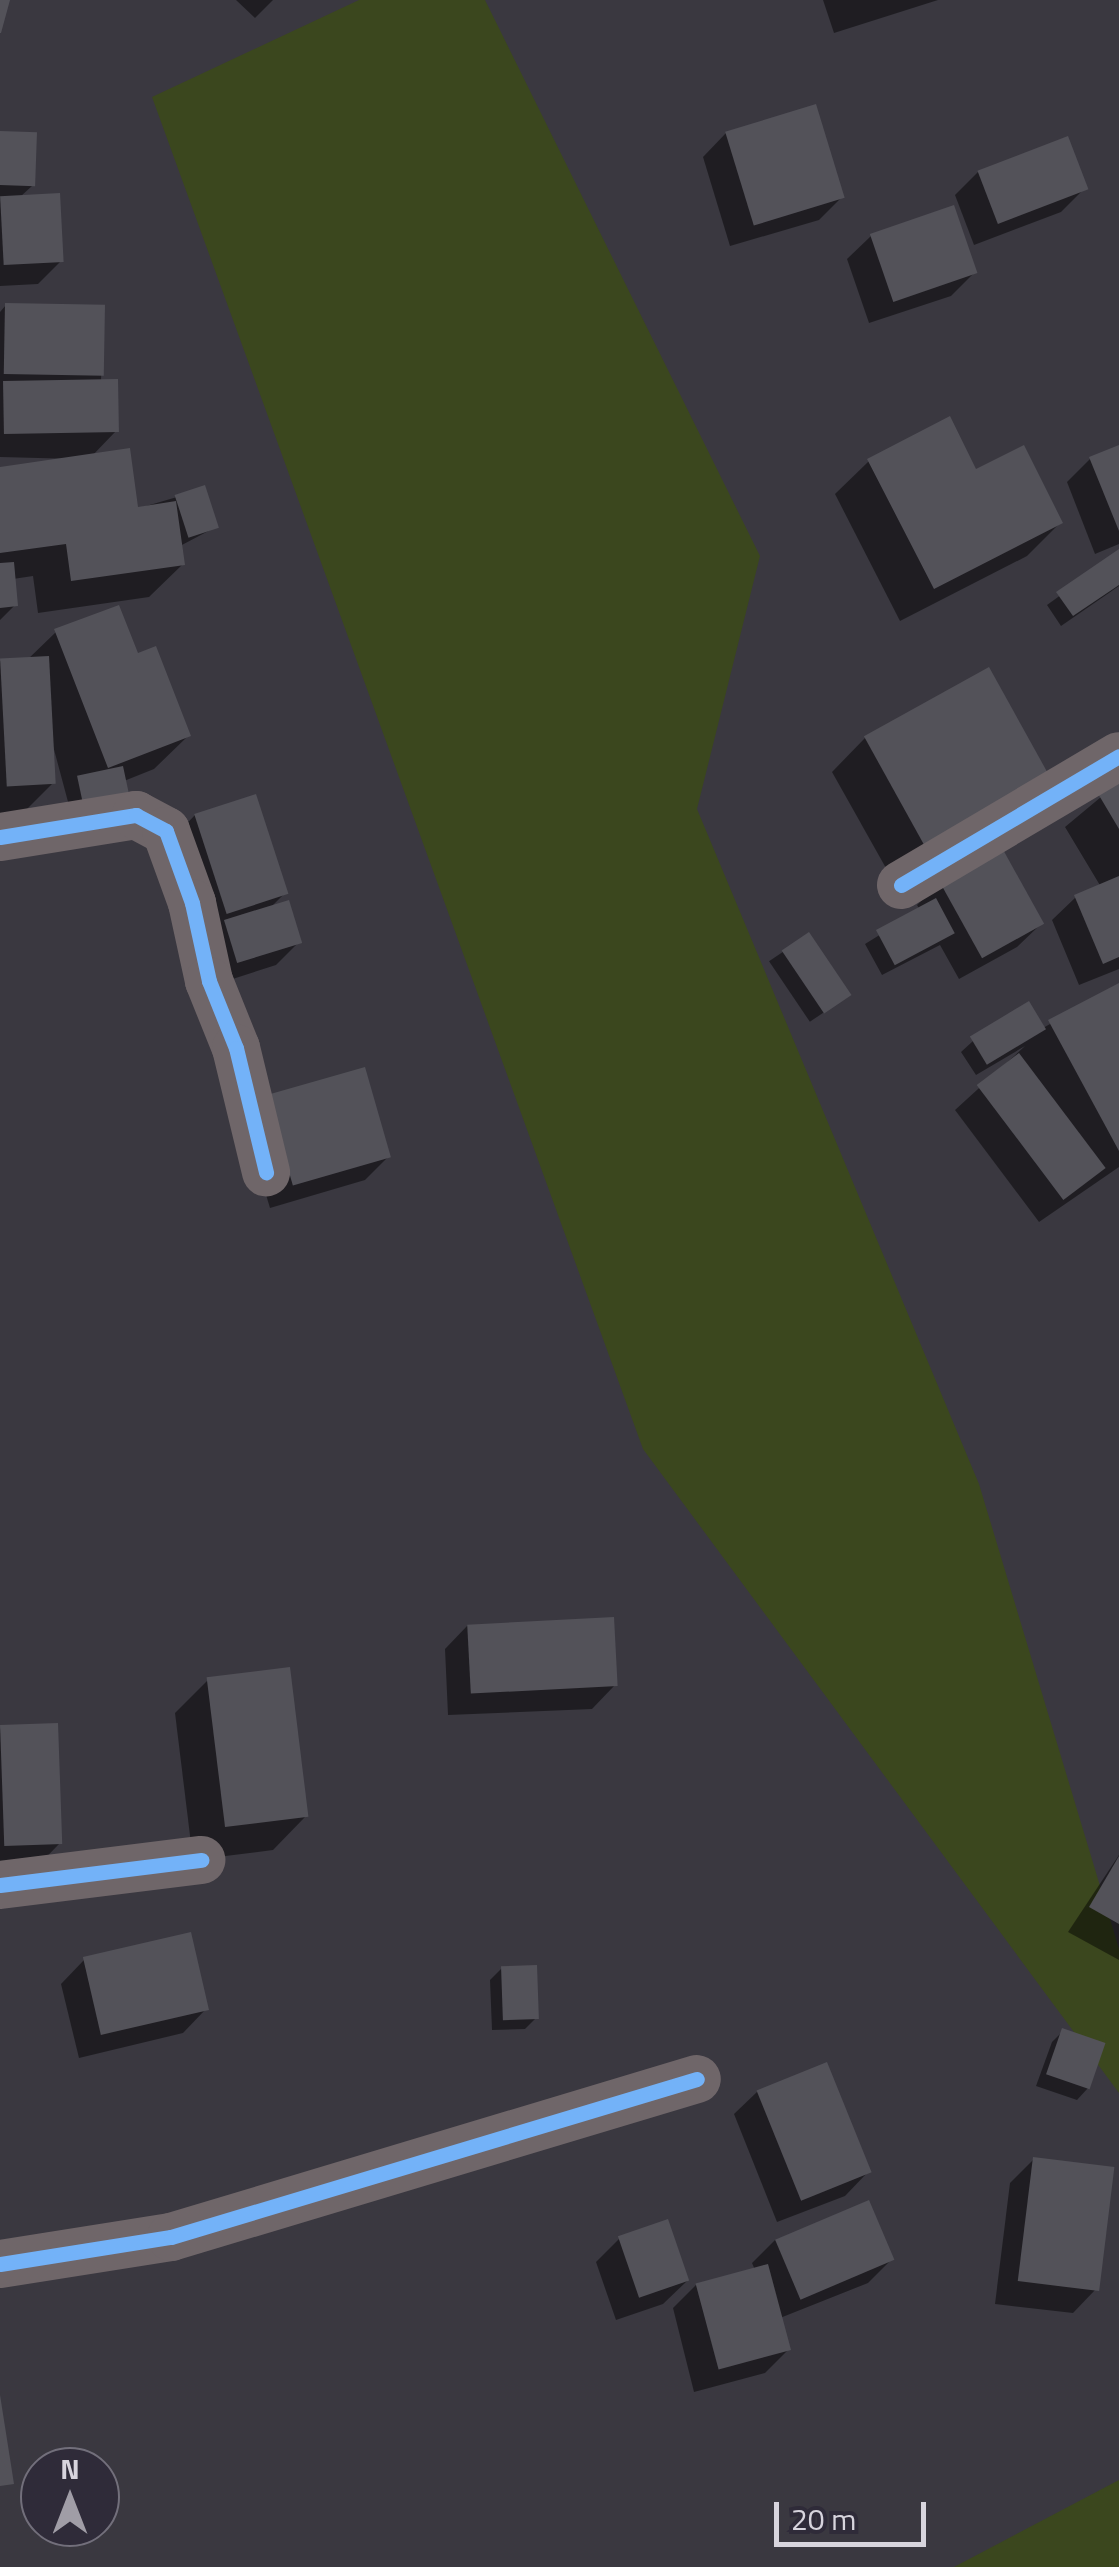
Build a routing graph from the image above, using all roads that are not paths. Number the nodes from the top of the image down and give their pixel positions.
1 (1119, 756) edge
2 (0, 837) edge
3 (901, 884) dead end
4 (266, 1172) dead end
5 (201, 1860) dead end
6 (0, 1885) edge
7 (697, 2079) dead end
8 (0, 2264) edge

1 - 3 street
2 - 4 street
5 - 6 street
7 - 8 street

